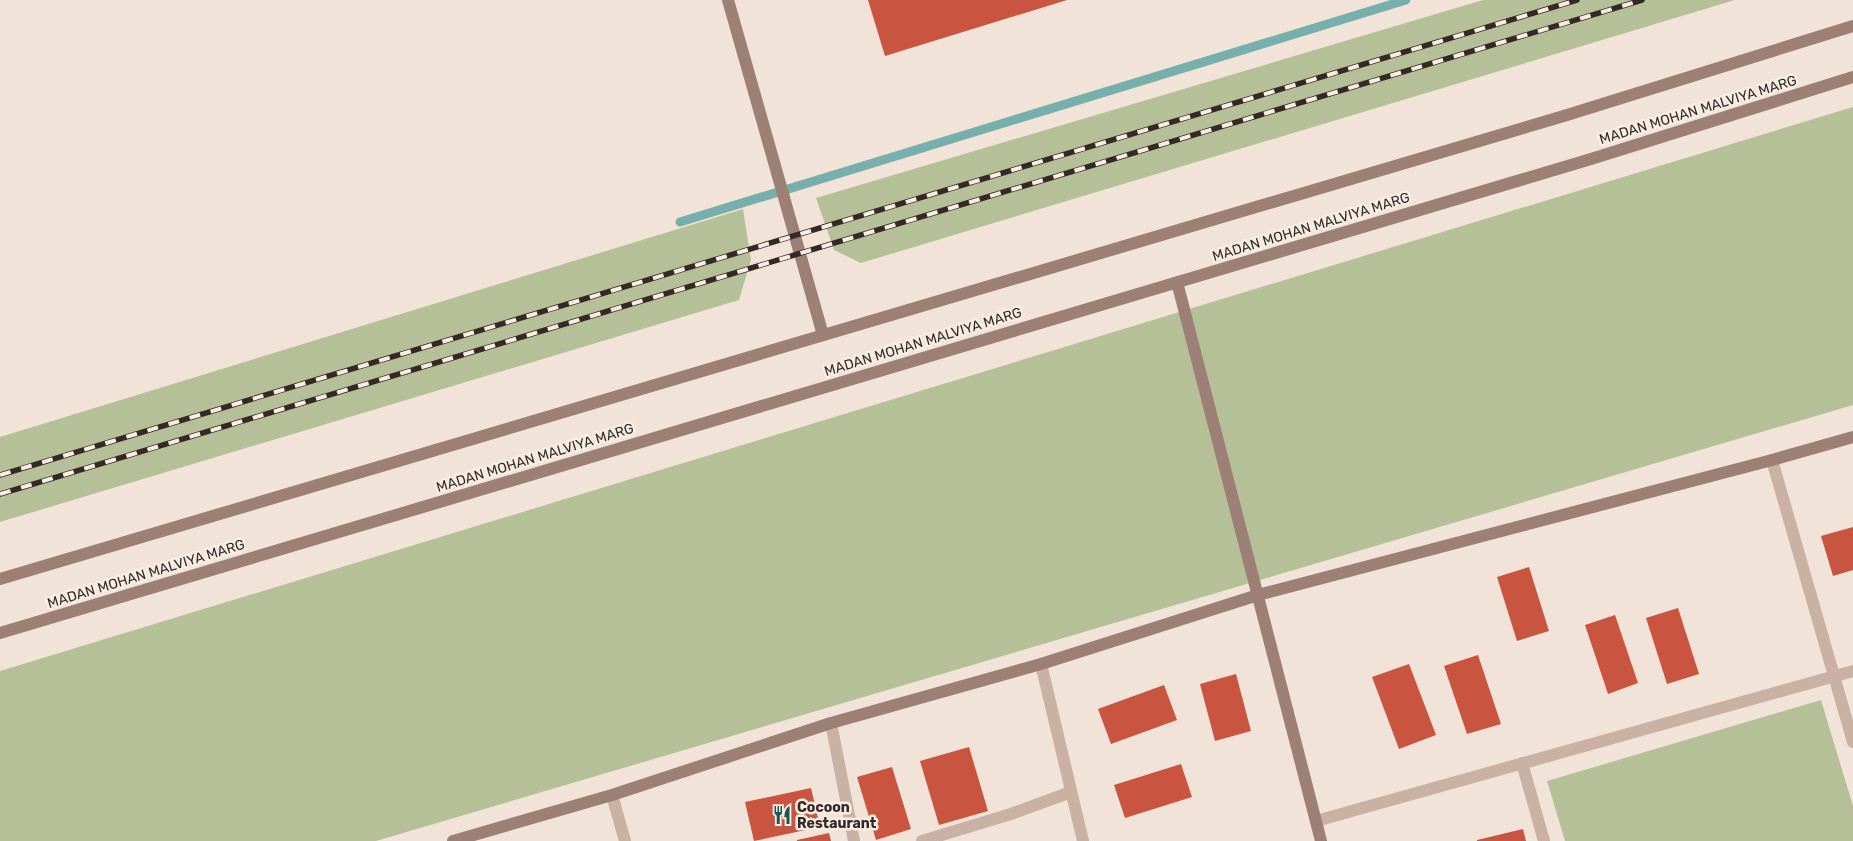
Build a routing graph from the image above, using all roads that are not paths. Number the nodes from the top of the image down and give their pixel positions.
1 (728, 0) edge
2 (1853, 26) edge
3 (1853, 77) edge
4 (1177, 282) junction
5 (824, 335) junction
6 (1853, 437) edge
7 (1772, 460) junction
8 (0, 579) edge
9 (1258, 595) junction
10 (0, 633) edge
11 (1040, 664) junction
12 (1853, 671) edge
13 (1834, 676) junction
14 (831, 723) junction
15 (1853, 742) edge
16 (1522, 763) junction
17 (1071, 792) junction
18 (612, 795) junction
19 (1316, 821) junction
20 (453, 841) edge
21 (624, 841) edge
22 (854, 841) edge
23 (922, 841) edge
24 (1083, 841) edge
25 (1321, 841) edge
26 (1544, 841) edge

1 - 5 main road
2 - 5 main road
3 - 4 main road, MADAN MOHAN MALVIYA MARG
4 - 9 main road
4 - 10 main road, MADAN MOHAN MALVIYA MARG
5 - 8 main road
6 - 7 main road
7 - 9 main road
7 - 13 lane
9 - 11 main road
9 - 19 main road
11 - 14 main road
11 - 17 lane
12 - 13 lane
13 - 15 lane
13 - 16 lane
14 - 18 main road
14 - 22 lane
16 - 19 lane
16 - 26 lane
17 - 23 lane
17 - 24 lane
18 - 20 main road
18 - 21 lane
19 - 25 main road

